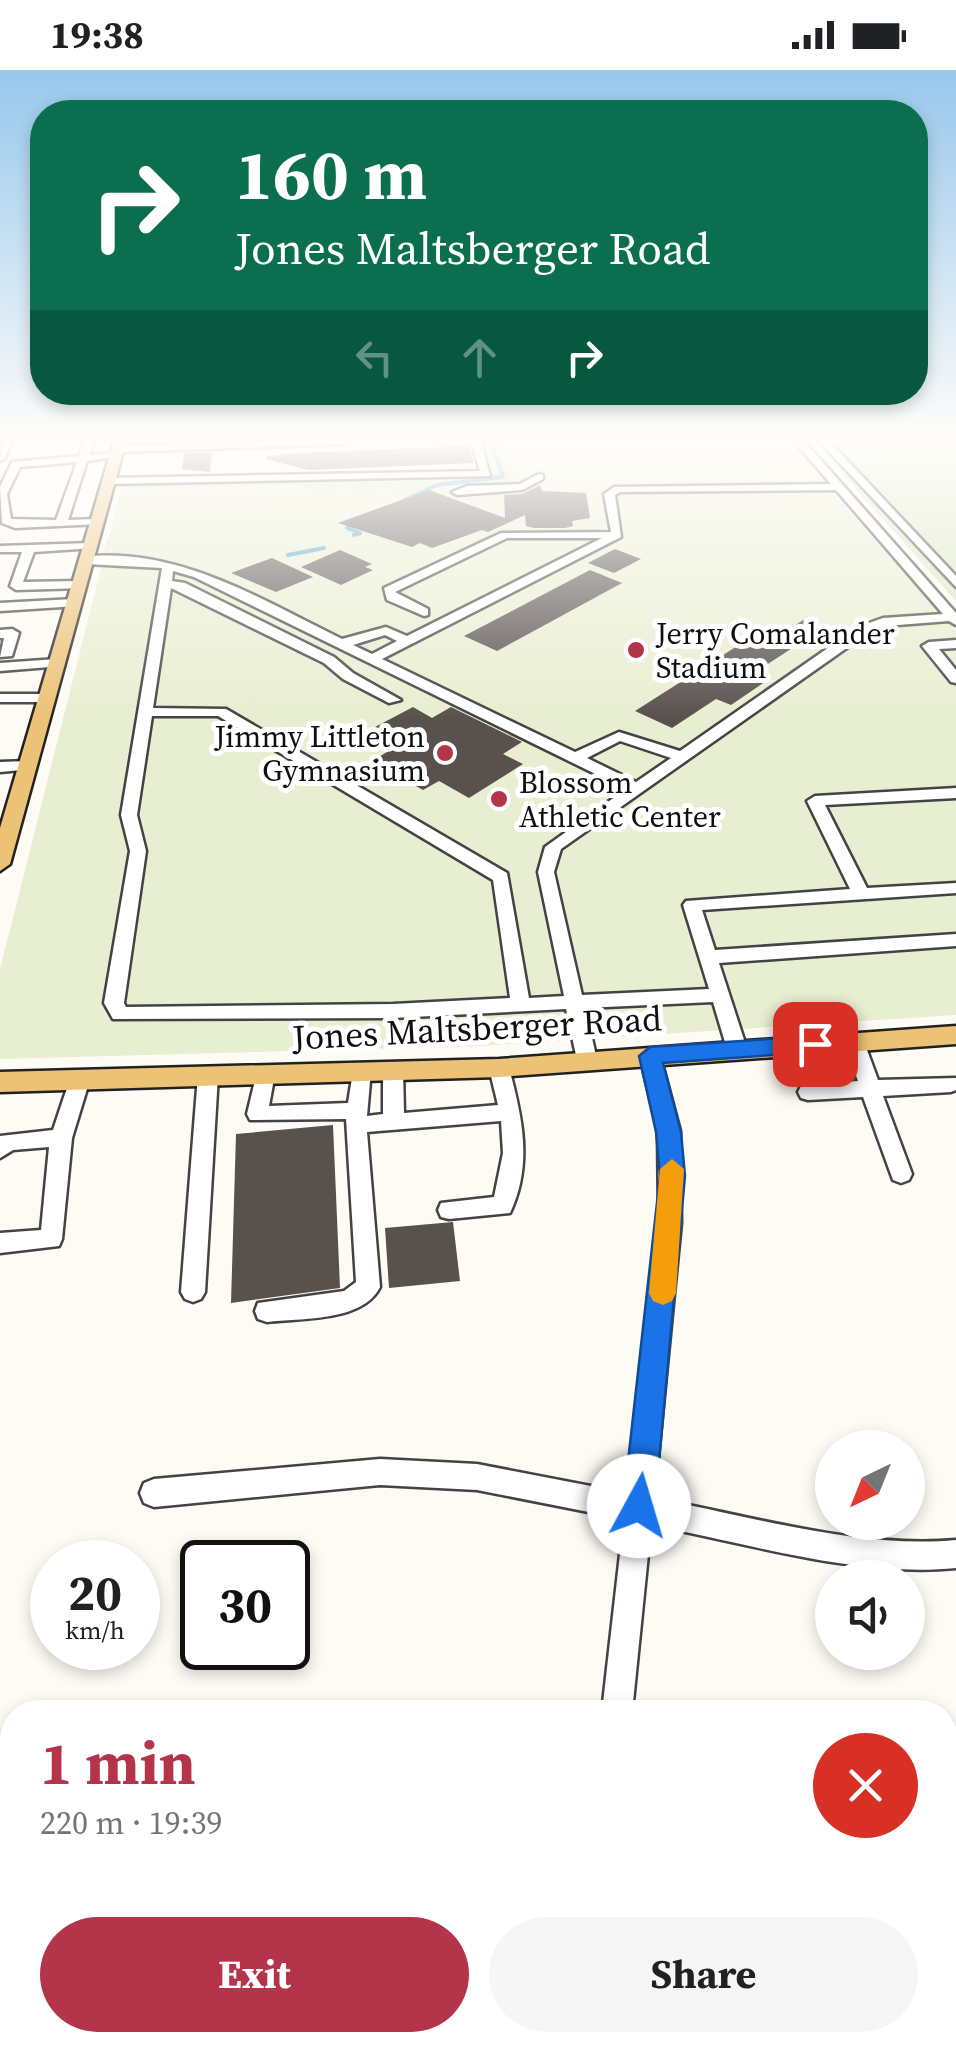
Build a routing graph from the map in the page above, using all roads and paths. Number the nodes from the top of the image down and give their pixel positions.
1 (94, 533) edge
2 (880, 533) edge
3 (910, 533) edge
4 (616, 536) joint
5 (29, 549) junction
6 (0, 550) edge
7 (88, 553) junction
8 (168, 574) junction
9 (956, 582) edge
10 (75, 600) junction
11 (0, 607) edge
12 (424, 612) dead end
13 (0, 616) edge
14 (954, 616) edge
15 (0, 634) edge
16 (407, 641) junction
17 (341, 644) junction
18 (956, 644) edge
19 (0, 653) edge
20 (372, 659) junction
21 (57, 663) junction
22 (0, 666) edge
23 (956, 678) edge
24 (0, 698) edge
25 (47, 698) junction
26 (394, 700) dead end
27 (146, 712) junction
28 (681, 756) junction
29 (575, 758) junction
30 (28, 766) junction
31 (0, 768) edge
32 (636, 788) junction
33 (956, 794) edge
34 (0, 864) edge
35 (953, 888) edge
36 (861, 894) junction
37 (956, 910) edge
38 (956, 940) edge
39 (708, 958) junction
40 (720, 995) junction
41 (575, 1004) junction
42 (521, 1006) junction
43 (956, 1035) edge
44 (854, 1042) junction
45 (737, 1049) junction
46 (650, 1056) junction
47 (587, 1060) junction
48 (498, 1068) junction
49 (360, 1070) junction
50 (393, 1070) junction
51 (265, 1074) junction
52 (208, 1075) junction
53 (80, 1079) junction
54 (0, 1082) edge
55 (951, 1084) dead end
56 (874, 1090) junction
57 (808, 1092) dead end
58 (510, 1112) junction
59 (357, 1118) junction
60 (394, 1122) junction
61 (62, 1138) junction
62 (0, 1149) edge
63 (901, 1174) dead end
64 (448, 1210) dead end
65 (0, 1244) edge
66 (192, 1292) dead end
67 (267, 1311) dead end
68 (154, 1493) dead end
69 (639, 1506) junction
70 (956, 1554) edge
71 (618, 1700) edge

1 - 7 main road
2 - 14 street
3 - 9 street
4 - 12 street
4 - 16 street
5 - 6 street
5 - 7 street
5 - 10 street
7 - 8 street
7 - 10 main road
8 - 17 street
8 - 26 street
8 - 27 street
10 - 11 street
10 - 13 street
10 - 21 main road
14 - 28 street
15 - 19 street
16 - 17 street
16 - 20 street
17 - 20 street
18 - 23 street
20 - 29 street
21 - 22 street
21 - 25 main road
24 - 25 street
25 - 30 main road
27 - 42 street
27 - 42 street
28 - 29 street
28 - 32 street
29 - 32 street
30 - 31 street
30 - 34 main road
32 - 41 street
33 - 36 street
35 - 36 street
35 - 37 street
36 - 39 street
38 - 39 street
39 - 40 street
40 - 41 street
40 - 45 street
41 - 42 street
41 - 47 street
43 - 44 main road, Jones Maltsberger Road
44 - 45 main road, Jones Maltsberger Road
44 - 56 street
45 - 46 main road, Jones Maltsberger Road
46 - 47 main road, Jones Maltsberger Road
46 - 69 street
47 - 48 main road, Jones Maltsberger Road
48 - 50 main road, Jones Maltsberger Road
48 - 58 street
49 - 50 main road, Jones Maltsberger Road
49 - 51 main road, Jones Maltsberger Road
49 - 59 street
50 - 60 street
51 - 52 main road, Jones Maltsberger Road
51 - 59 street
52 - 53 main road, Jones Maltsberger Road
52 - 66 street
53 - 54 main road, Jones Maltsberger Road
53 - 61 street
55 - 56 street
56 - 57 street
56 - 63 street
58 - 60 street
58 - 64 street
59 - 60 street
59 - 67 street
61 - 62 street
61 - 65 street
68 - 69 street
69 - 70 street
69 - 71 street

